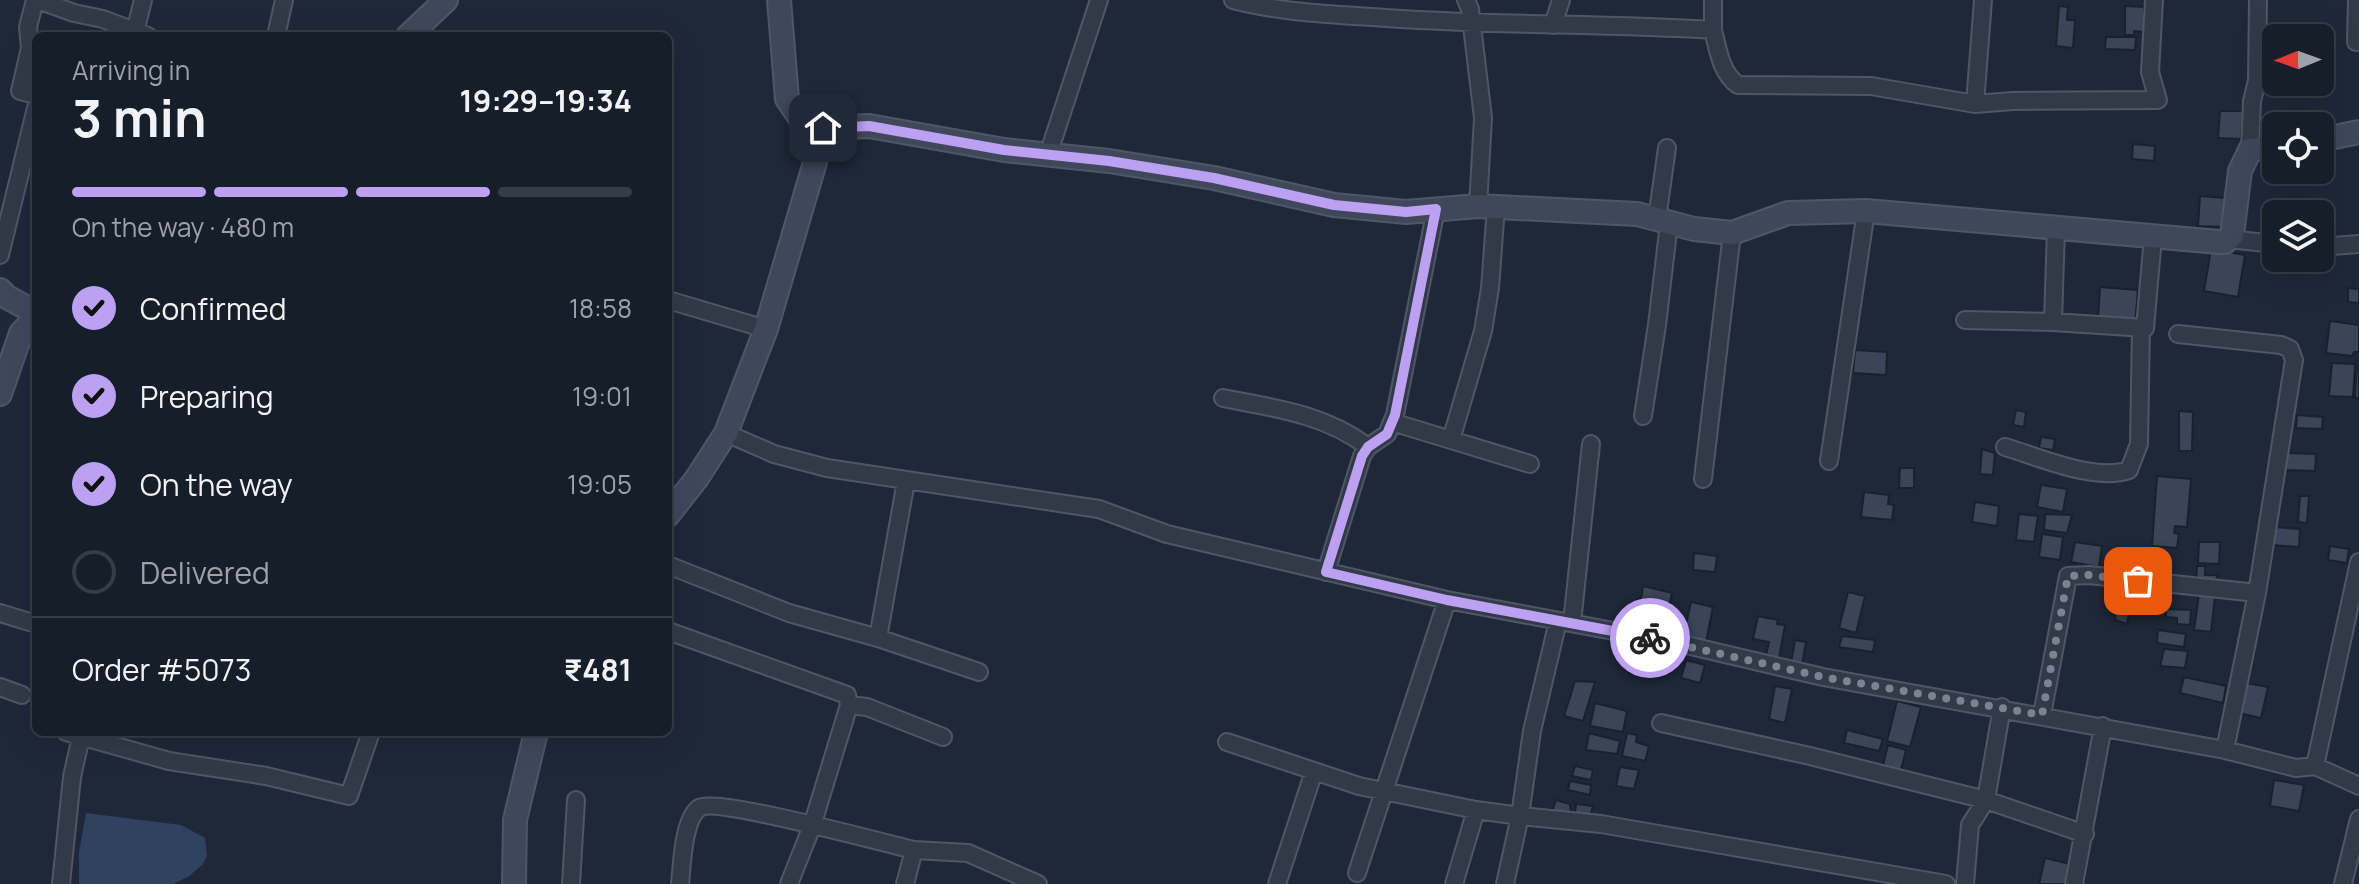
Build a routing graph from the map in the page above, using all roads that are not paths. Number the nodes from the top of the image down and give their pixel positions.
1 (36, 0) edge
2 (143, 0) edge
3 (284, 0) edge
4 (446, 0) edge
5 (779, 0) edge
6 (1099, 0) edge
7 (1233, 0) edge
8 (1466, 0) edge
9 (1561, 0) edge
10 (1713, 0) edge
11 (1983, 0) edge
12 (2154, 0) edge
13 (2258, 0) edge
14 (2357, 0) edge
15 (1471, 24) junction
16 (1553, 25) junction
17 (1713, 30) junction
18 (136, 32) edge
19 (141, 32) edge
20 (277, 32) edge
21 (412, 32) edge
22 (2356, 42) dead end
23 (32, 94) edge
24 (1975, 104) junction
25 (32, 124) edge
26 (823, 128) junction
27 (2359, 132) edge
28 (2334, 137) edge
29 (1667, 148) dead end
30 (2262, 148) edge
31 (2250, 150) junction
32 (1048, 155) junction
33 (1487, 206) junction
34 (1436, 209) junction
35 (1866, 211) junction
36 (1663, 221) junction
37 (2056, 228) junction
38 (1732, 233) junction
39 (2153, 237) junction
40 (2228, 239) junction
41 (2262, 243) edge
42 (2359, 244) edge
43 (2334, 246) edge
44 (0, 255) edge
45 (0, 290) edge
46 (672, 301) edge
47 (32, 313) edge
48 (32, 319) edge
49 (1965, 320) dead end
50 (2053, 322) junction
51 (2141, 328) junction
52 (766, 329) junction
53 (2178, 334) dead end
54 (9, 338) edge
55 (0, 394) edge
56 (1223, 398) dead end
57 (1643, 416) dead end
58 (1392, 422) junction
59 (726, 433) junction
60 (1451, 440) junction
61 (1591, 444) dead end
62 (1368, 447) junction
63 (2005, 447) dead end
64 (1829, 461) dead end
65 (1530, 464) dead end
66 (1703, 479) dead end
67 (906, 481) junction
68 (672, 510) edge
69 (2359, 562) edge
70 (672, 567) edge
71 (1326, 572) junction
72 (2257, 593) junction
73 (1447, 600) junction
74 (0, 613) edge
75 (1565, 622) junction
76 (32, 623) edge
77 (672, 632) edge
78 (878, 638) junction
79 (979, 672) dead end
80 (0, 687) edge
81 (22, 695) dead end
82 (849, 705) junction
83 (2002, 707) junction
84 (2042, 715) junction
85 (1661, 723) dead end
86 (2103, 726) junction
87 (76, 736) edge
88 (83, 736) edge
89 (370, 736) edge
90 (535, 736) edge
91 (943, 737) dead end
92 (1227, 742) dead end
93 (2225, 750) junction
94 (2315, 766) junction
95 (1314, 771) junction
96 (2359, 786) edge
97 (1384, 792) junction
98 (576, 800) dead end
99 (1986, 800) junction
100 (1476, 810) junction
101 (1520, 816) junction
102 (2359, 819) edge
103 (812, 826) junction
104 (2085, 834) junction
105 (914, 850) junction
106 (1357, 873) dead end
107 (61, 884) edge
108 (514, 884) edge
109 (571, 884) edge
110 (680, 884) edge
111 (789, 884) edge
112 (905, 884) edge
113 (1038, 884) edge
114 (1277, 884) edge
115 (1454, 884) edge
116 (1505, 884) edge
117 (1946, 884) edge
118 (1965, 884) edge
119 (2074, 884) edge
120 (2343, 884) edge

1 - 18 street
1 - 23 street
2 - 19 street
3 - 20 street
4 - 21 street
5 - 26 street
6 - 32 street
7 - 15 street
8 - 15 street
9 - 16 street
10 - 17 street
11 - 24 street
12 - 24 street
13 - 31 street
14 - 22 street
15 - 16 street
15 - 33 street
16 - 17 street
17 - 24 street
25 - 44 street
26 - 32 street
26 - 52 street
27 - 28 street
29 - 36 street
30 - 31 street
31 - 40 street
32 - 34 street
33 - 34 street
33 - 36 street
33 - 60 street
34 - 58 street
35 - 37 street
35 - 38 street
35 - 64 street
36 - 38 street
36 - 57 street
37 - 39 street
37 - 50 street
38 - 66 street
39 - 40 street
39 - 51 street
40 - 41 street
42 - 43 street
45 - 47 street
46 - 52 street
48 - 54 street
49 - 50 street
50 - 51 street
51 - 63 street
52 - 59 street
53 - 72 street
54 - 55 street
56 - 62 street
58 - 60 street
58 - 62 street
59 - 67 street
59 - 68 street
60 - 65 street
61 - 75 street
62 - 71 street
67 - 71 street
67 - 78 street
69 - 94 street
70 - 78 street
71 - 73 street
72 - 84 street
72 - 93 street
73 - 75 street
73 - 97 street
74 - 76 street
75 - 83 street
75 - 101 street
77 - 82 street
78 - 79 street
80 - 81 street
82 - 91 street
82 - 103 street
83 - 84 street
83 - 99 street
84 - 86 street
85 - 99 street
86 - 93 street
86 - 104 street
87 - 107 street
88 - 89 street
90 - 108 street
92 - 95 street
93 - 94 street
94 - 96 street
95 - 97 street
95 - 114 street
97 - 100 street
97 - 106 street
98 - 109 street
99 - 104 street
99 - 118 street
100 - 101 street
100 - 115 street
101 - 116 street
101 - 117 street
102 - 120 street
103 - 105 street
103 - 110 street
103 - 111 street
104 - 119 street
105 - 112 street
105 - 113 street

